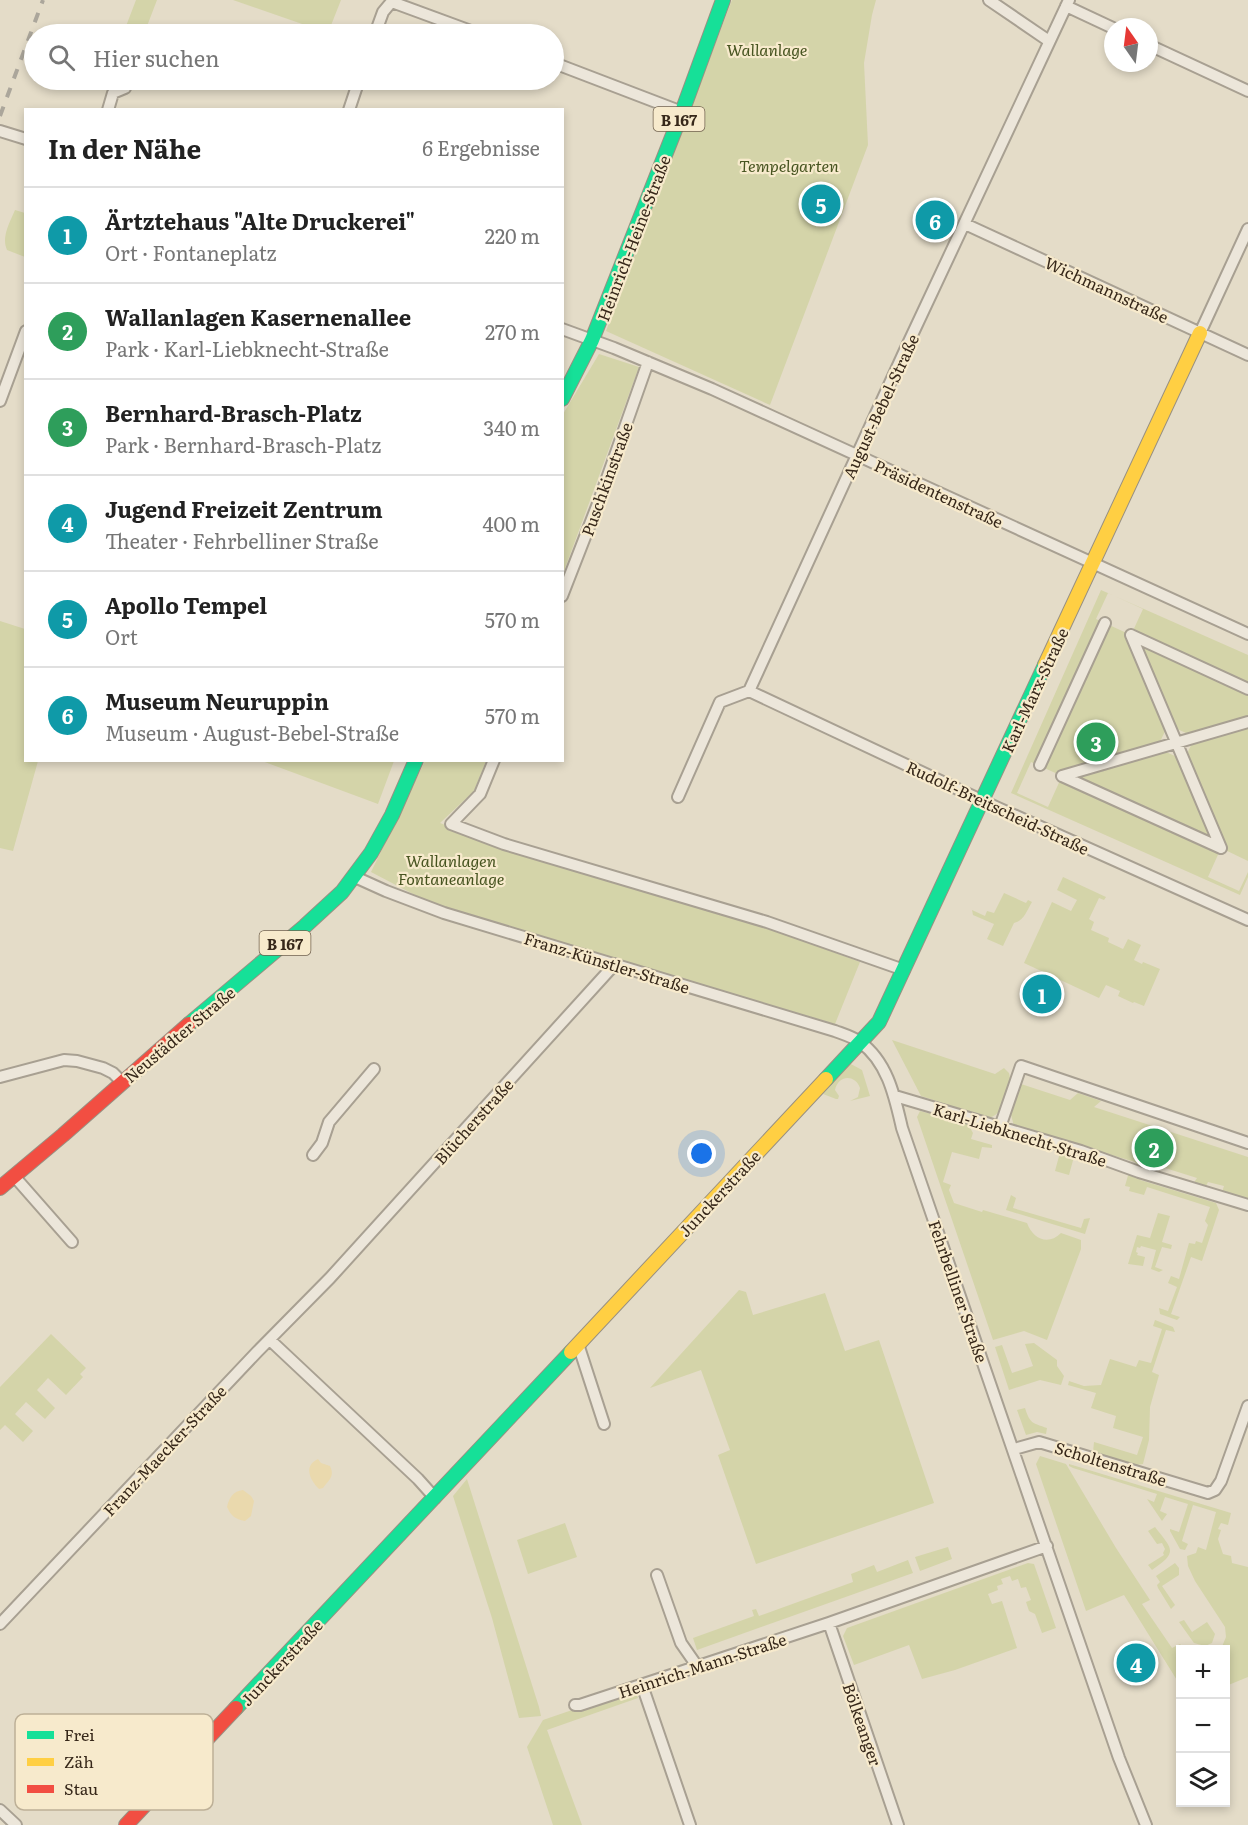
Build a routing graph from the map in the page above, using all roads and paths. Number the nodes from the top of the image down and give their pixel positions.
1 (723, 0) edge
2 (989, 0) edge
3 (393, 1) edge
4 (1068, 3) edge
5 (1104, 23) edge
6 (379, 24) edge
7 (453, 24) edge
8 (1049, 41) junction
9 (1158, 49) edge
10 (564, 67) edge
11 (120, 90) edge
12 (356, 90) edge
13 (1248, 91) edge
14 (109, 108) edge
15 (350, 108) edge
16 (682, 112) junction
17 (0, 131) edge
18 (24, 138) edge
19 (965, 224) junction
20 (1248, 229) edge
21 (564, 330) edge
22 (1200, 333) junction
23 (24, 336) edge
24 (592, 340) junction
25 (1248, 356) edge
26 (648, 362) junction
27 (564, 395) edge
28 (0, 401) edge
29 (857, 455) junction
30 (1093, 563) junction
31 (564, 591) edge
32 (1105, 623) dead end
33 (1248, 634) edge
34 (1248, 689) edge
35 (749, 691) junction
36 (1248, 722) edge
37 (1177, 743) junction
38 (415, 762) edge
39 (493, 762) edge
40 (1040, 765) dead end
41 (678, 797) dead end
42 (983, 801) junction
43 (354, 877) junction
44 (1248, 920) edge
45 (615, 964) junction
46 (904, 970) junction
47 (860, 1042) junction
48 (374, 1069) dead end
49 (0, 1077) edge
50 (122, 1082) junction
51 (895, 1096) junction
52 (1000, 1127) junction
53 (1248, 1143) edge
54 (313, 1155) dead end
55 (14, 1176) junction
56 (0, 1188) edge
57 (1248, 1205) edge
58 (72, 1242) dead end
59 (330, 1278) joint
60 (270, 1341) junction
61 (578, 1344) junction
62 (1248, 1406) edge
63 (604, 1424) dead end
64 (1014, 1449) junction
65 (435, 1498) junction
66 (1047, 1546) junction
67 (657, 1575) dead end
68 (829, 1623) junction
69 (0, 1624) edge
70 (697, 1666) junction
71 (642, 1684) junction
72 (575, 1705) dead end
73 (213, 1733) edge
74 (0, 1810) edge
75 (140, 1810) edge
76 (16, 1825) edge
77 (126, 1825) edge
78 (690, 1825) edge
79 (898, 1825) edge
80 (1146, 1825) edge

1 - 16 street, Heinrich-Heine-Straße / B 167
2 - 8 street
3 - 6 street
3 - 7 street
4 - 5 street
4 - 8 street, August-Bebel-Straße
8 - 19 street, August-Bebel-Straße
9 - 13 street
10 - 16 street
11 - 14 street
12 - 15 street
16 - 24 street, Heinrich-Heine-Straße / B 167
17 - 18 street
19 - 22 street, Wichmannstraße
19 - 29 street, August-Bebel-Straße
20 - 22 street
21 - 24 street, Präsidentenstraße
22 - 25 street, Wichmannstraße
22 - 30 street, Karl-Marx-Straße
23 - 28 street
24 - 26 street, Präsidentenstraße
24 - 27 street, B 167
26 - 29 street, Präsidentenstraße
26 - 31 street, Puschkinstraße
29 - 30 street, Präsidentenstraße
29 - 35 street, August-Bebel-Straße
30 - 33 street, Präsidentenstraße
30 - 42 street, Karl-Marx-Straße
32 - 40 street
34 - 37 street
35 - 41 street
35 - 42 street, Rudolf-Breitscheid-Straße
36 - 37 street
37 - 37 street
38 - 43 street, B 167
39 - 46 street
42 - 44 street, Rudolf-Breitscheid-Straße
42 - 46 street, Karl-Marx-Straße
43 - 45 street, Franz-Künstler-Straße
43 - 50 street, Neustädter Straße / B 167
45 - 47 street, Franz-Künstler-Straße
45 - 59 street, Blücherstraße
46 - 47 street, Karl-Marx-Straße
47 - 51 street, Fehrbelliner Straße
47 - 61 street, Junckerstraße
48 - 54 street
49 - 50 street
50 - 55 street, Neustädter Straße / B 167
51 - 52 street, Karl-Liebknecht-Straße
51 - 64 street, Fehrbelliner Straße
52 - 53 street
52 - 57 street, Karl-Liebknecht-Straße
55 - 56 street, Neustädter Straße / B 167
55 - 58 street
59 - 60 street, Franz-Maecker-Straße
60 - 65 street
60 - 69 street, Franz-Maecker-Straße
61 - 63 street
61 - 65 street, Junckerstraße
62 - 64 street, Scholtenstraße
64 - 66 street, Fehrbelliner Straße
65 - 73 street, Junckerstraße
66 - 68 street
66 - 80 street, Fehrbelliner Straße
67 - 70 street
68 - 70 street, Heinrich-Mann-Straße
68 - 79 street, Bölkeanger
70 - 71 street, Heinrich-Mann-Straße
71 - 72 street, Heinrich-Mann-Straße
71 - 78 street
74 - 76 street
75 - 77 street, Junckerstraße

